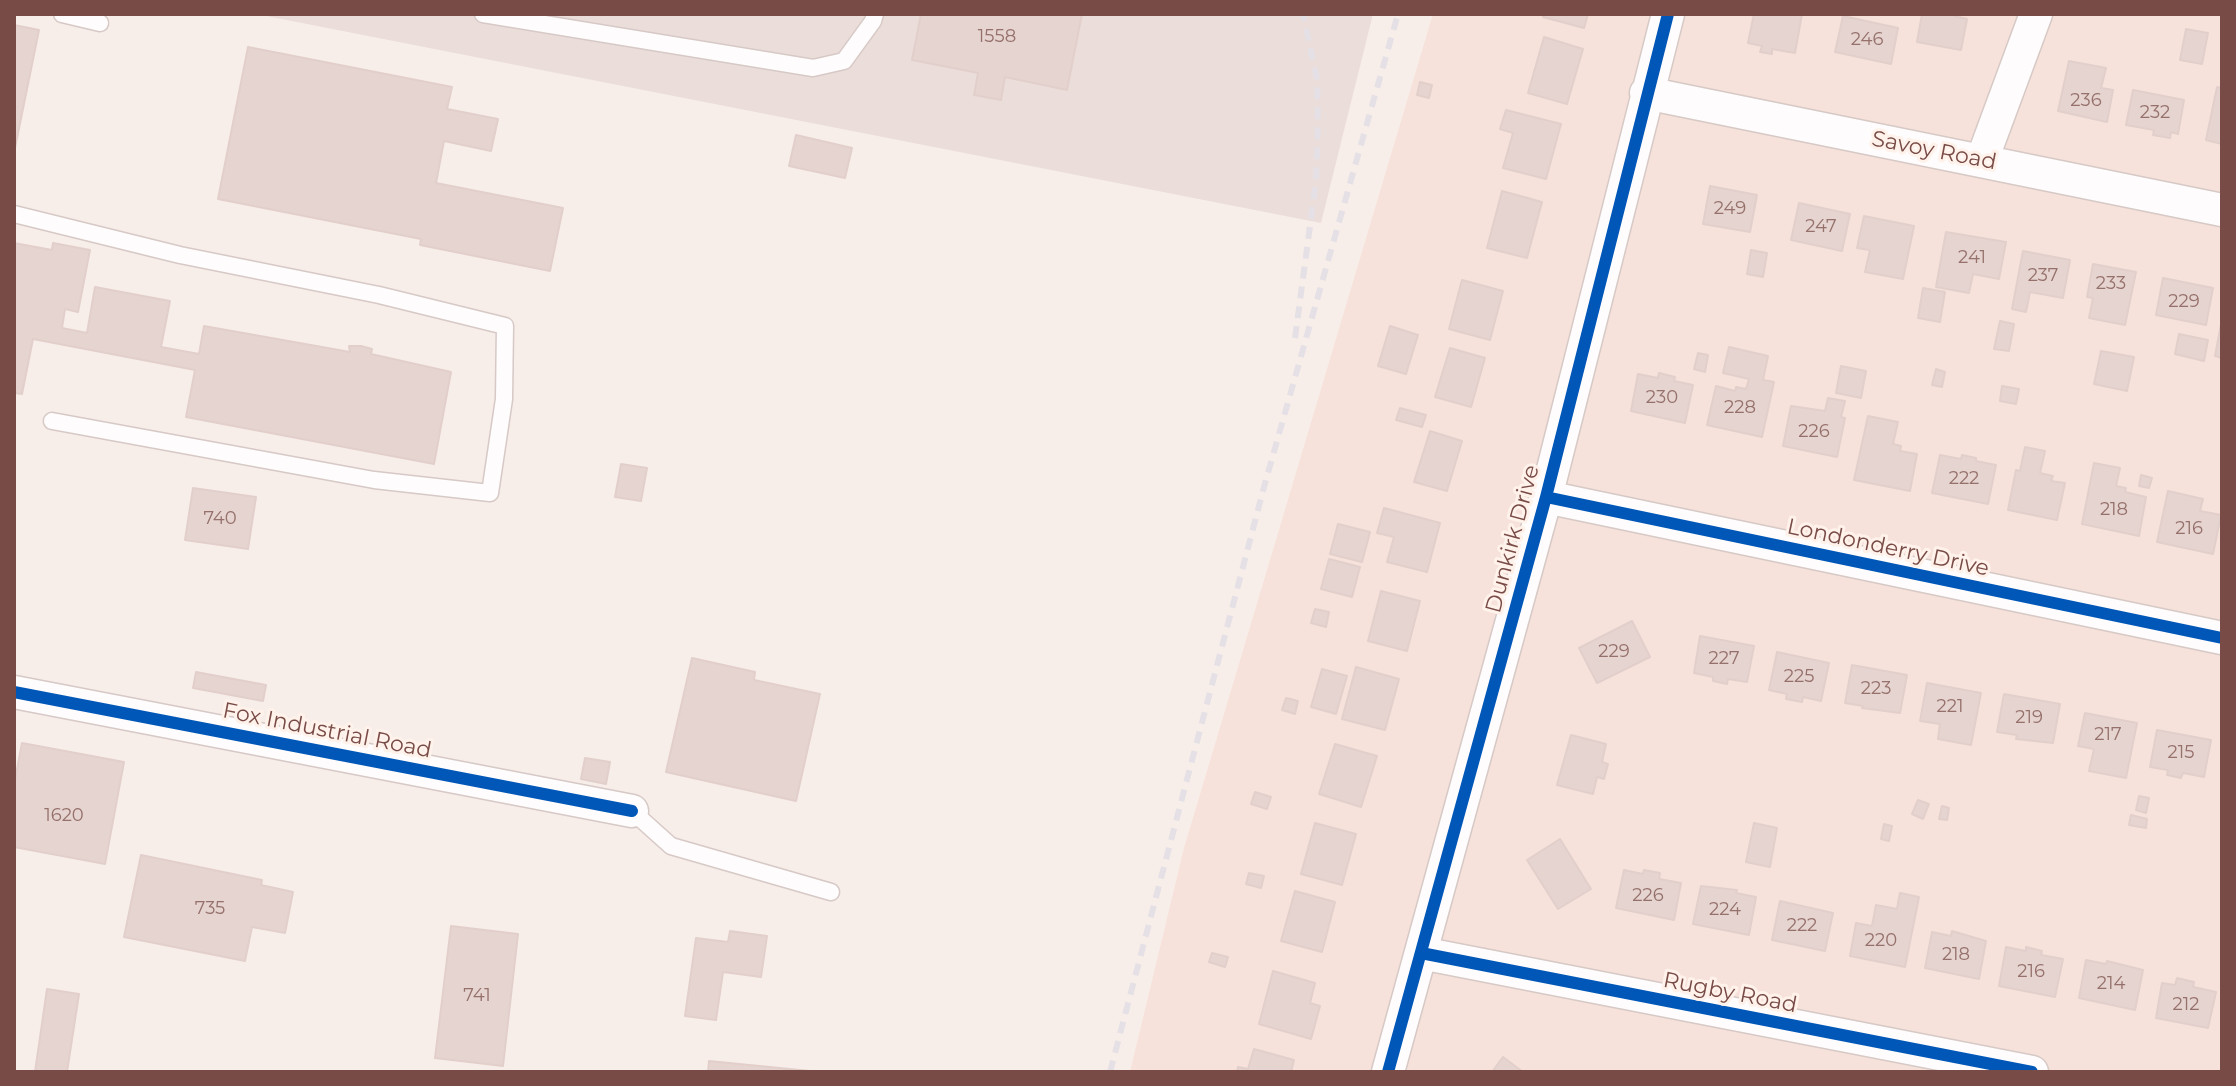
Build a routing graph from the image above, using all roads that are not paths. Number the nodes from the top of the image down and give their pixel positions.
1 (62, 14) edge
2 (483, 14) edge
3 (875, 14) edge
4 (1668, 14) edge
5 (2036, 14) edge
6 (100, 23) dead end
7 (1646, 93) junction
8 (1982, 160) junction
9 (2222, 210) edge
10 (14, 214) edge
11 (52, 421) dead end
12 (1546, 497) junction
13 (2222, 638) edge
14 (14, 692) edge
15 (632, 811) joint
16 (831, 892) dead end
17 (1421, 953) junction
18 (1388, 1072) edge
19 (2032, 1072) edge

1 - 6 lane
2 - 3 lane
4 - 7 street, Dunkirk Drive
5 - 8 street
7 - 8 street, Savoy Road
7 - 12 street, Dunkirk Drive
8 - 9 street, Savoy Road
10 - 11 lane
12 - 13 street, Londonderry Drive
12 - 17 street, Dunkirk Drive
14 - 15 street, Fox Industrial Road
15 - 16 lane
17 - 18 street, Dunkirk Drive
17 - 19 street, Rugby Road

